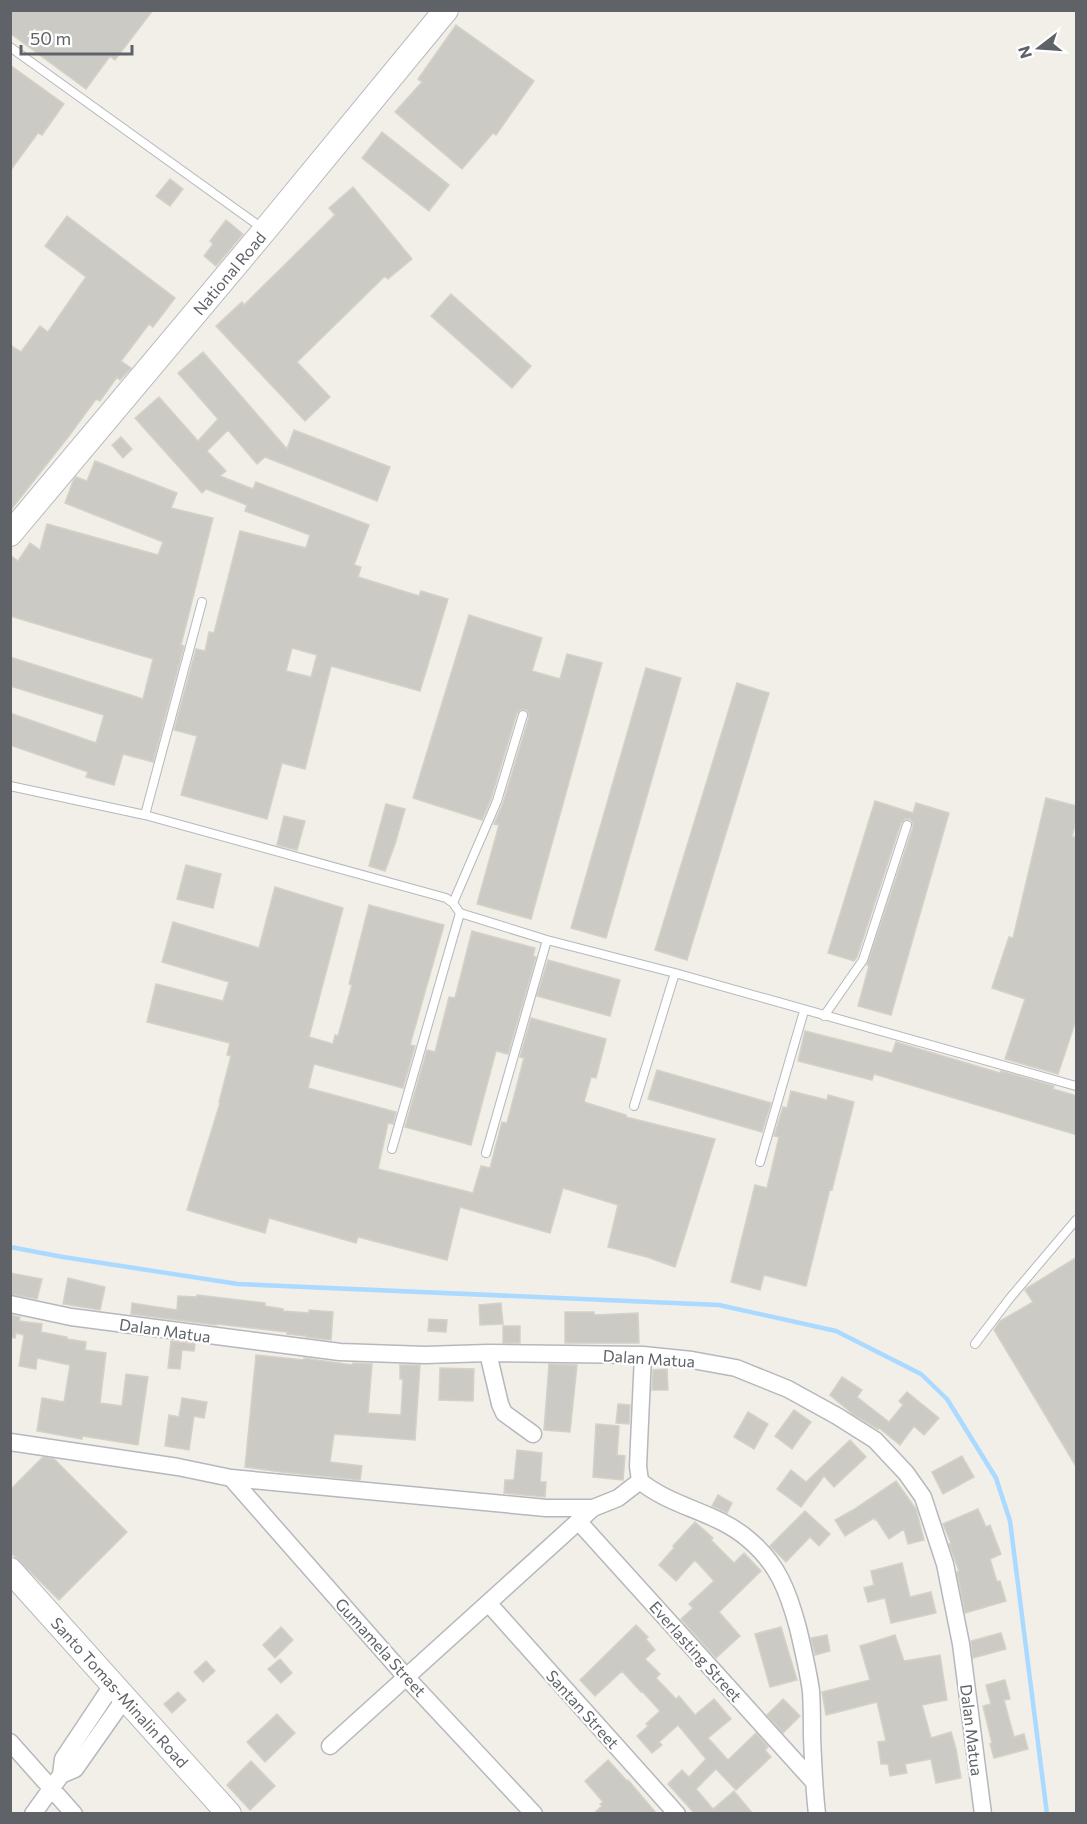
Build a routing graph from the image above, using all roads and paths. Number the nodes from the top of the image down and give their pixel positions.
1 (446, 10) edge
2 (10, 47) edge
3 (265, 230) junction
4 (10, 534) edge
5 (202, 602) dead end
6 (523, 715) dead end
7 (10, 786) edge
8 (145, 815) junction
9 (907, 825) dead end
10 (453, 903) junction
11 (460, 913) junction
12 (547, 940) junction
13 (675, 973) junction
14 (804, 1011) junction
15 (824, 1016) junction
16 (1077, 1086) edge
17 (634, 1106) dead end
18 (392, 1149) dead end
19 (486, 1153) dead end
20 (760, 1161) dead end
21 (1077, 1220) edge
22 (10, 1304) edge
23 (975, 1344) dead end
24 (488, 1353) junction
25 (643, 1355) junction
26 (532, 1434) dead end
27 (10, 1442) edge
28 (231, 1478) junction
29 (640, 1481) junction
30 (593, 1508) junction
31 (578, 1521) junction
32 (10, 1570) edge
33 (489, 1604) junction
34 (406, 1677) junction
35 (119, 1691) junction
36 (10, 1742) edge
37 (330, 1746) dead end
38 (56, 1781) junction
39 (813, 1781) junction
40 (33, 1814) edge
41 (74, 1814) edge
42 (229, 1814) edge
43 (534, 1814) edge
44 (677, 1814) edge
45 (817, 1814) edge
46 (983, 1814) edge

1 - 3 main road, National Road
2 - 3 lane
3 - 4 main road, National Road
5 - 8 lane
6 - 10 lane
7 - 8 lane
8 - 10 lane
9 - 15 lane
10 - 11 lane
11 - 12 lane
11 - 18 lane
12 - 13 lane
12 - 19 lane
13 - 14 lane
13 - 17 lane
14 - 15 lane
14 - 20 lane
15 - 16 lane
21 - 23 lane
22 - 24 street, Dalan Matua
24 - 25 street, Dalan Matua
24 - 26 street
25 - 29 street
25 - 46 street, Dalan Matua
27 - 28 street
28 - 30 street
28 - 34 street, Gumamela Street
29 - 30 street
29 - 39 street
30 - 31 street
31 - 33 street
31 - 39 street, Everlasting Street
32 - 35 main road, Santo Tomas-Minalin Road
33 - 34 street
33 - 44 street, Santan Street
34 - 37 street
34 - 43 street, Gumamela Street
35 - 38 street
35 - 42 main road, Santo Tomas-Minalin Road
36 - 38 street
38 - 40 street
38 - 41 street
39 - 45 street

